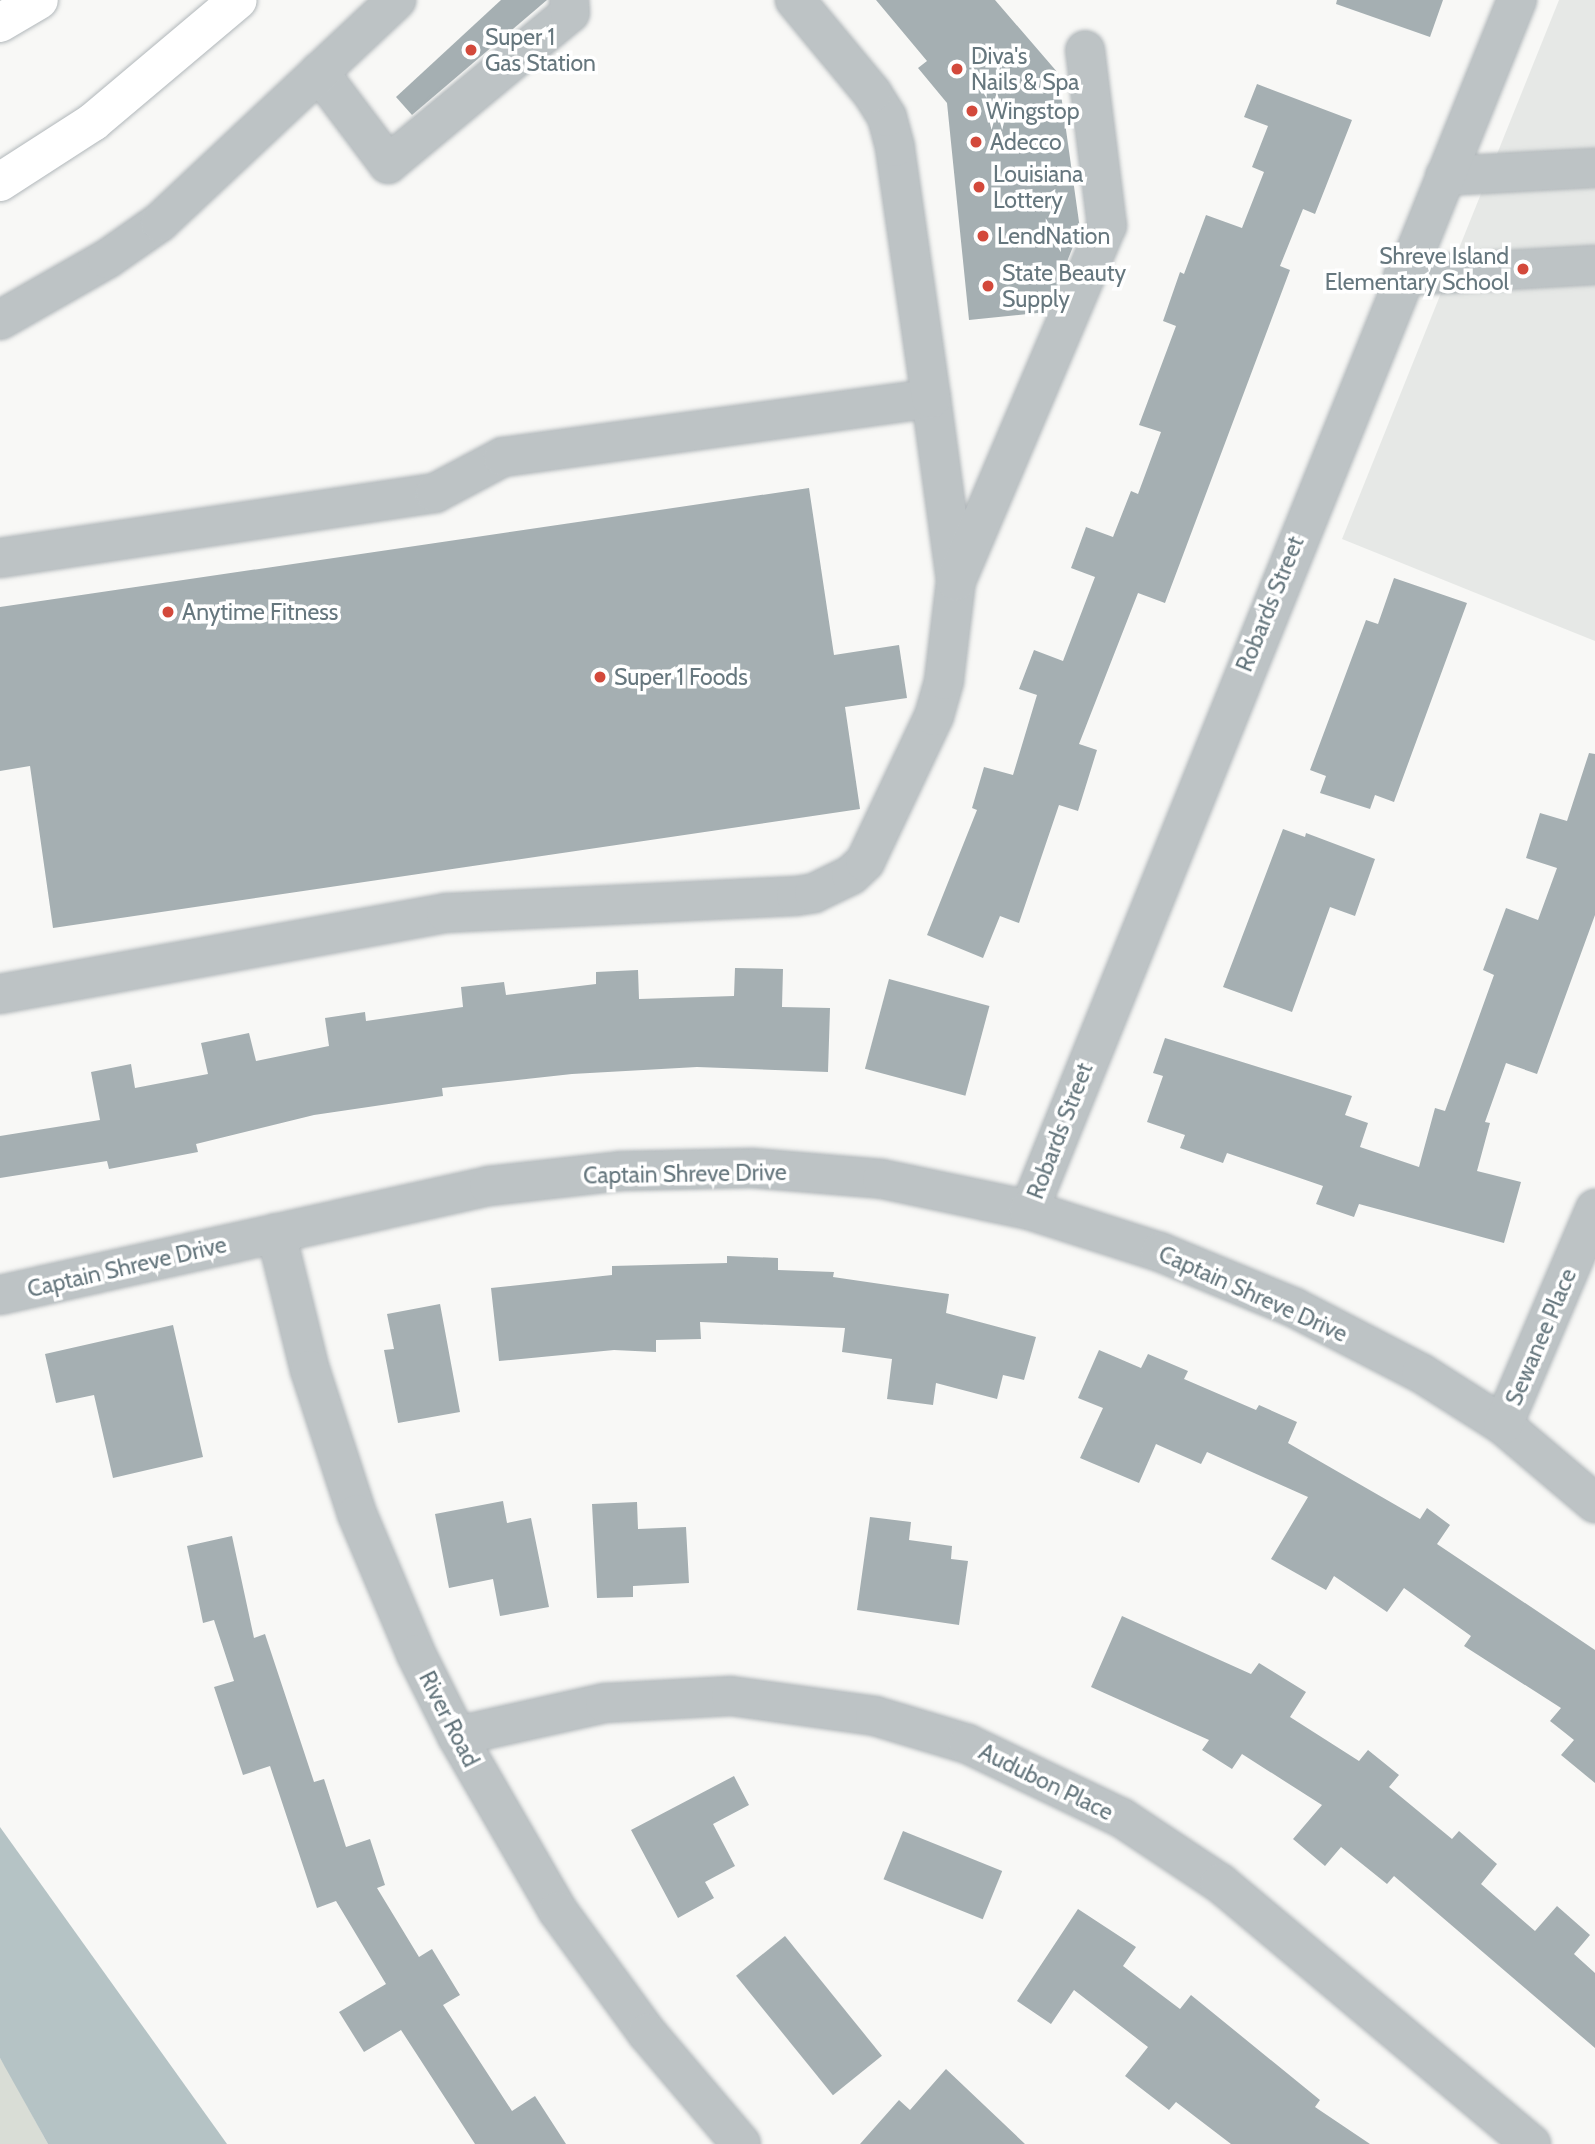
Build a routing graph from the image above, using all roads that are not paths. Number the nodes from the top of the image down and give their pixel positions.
1 (38, 0) edge
2 (238, 0) edge
3 (396, 0) edge
4 (569, 0) edge
5 (795, 0) edge
6 (1517, 0) edge
7 (0, 23) edge
8 (1085, 50) dead end
9 (319, 72) junction
10 (1595, 168) edge
11 (1444, 176) junction
12 (0, 182) edge
13 (1595, 265) edge
14 (1404, 276) junction
15 (0, 320) edge
16 (930, 398) junction
17 (0, 558) edge
18 (956, 581) junction
19 (0, 994) edge
20 (1595, 1209) edge
21 (1028, 1210) junction
22 (276, 1233) junction
23 (0, 1295) edge
24 (1503, 1425) junction
25 (1595, 1503) edge
26 (457, 1736) junction
27 (741, 2144) edge
28 (1531, 2144) edge

1 - 7 main road
2 - 12 main road
3 - 9 street
4 - 9 street
5 - 16 street
6 - 11 street, Robards Street
8 - 18 street
9 - 15 street
10 - 11 street
11 - 14 street, Robards Street
13 - 14 street
14 - 21 street, Robards Street
16 - 17 street
16 - 18 street
18 - 19 street
20 - 24 street, Sewanee Place
21 - 22 street, Captain Shreve Drive
21 - 24 street, Captain Shreve Drive
22 - 23 street, Captain Shreve Drive
22 - 26 street, River Road
24 - 25 street, Captain Shreve Drive
26 - 27 street, River Road
26 - 28 street, Audubon Place

